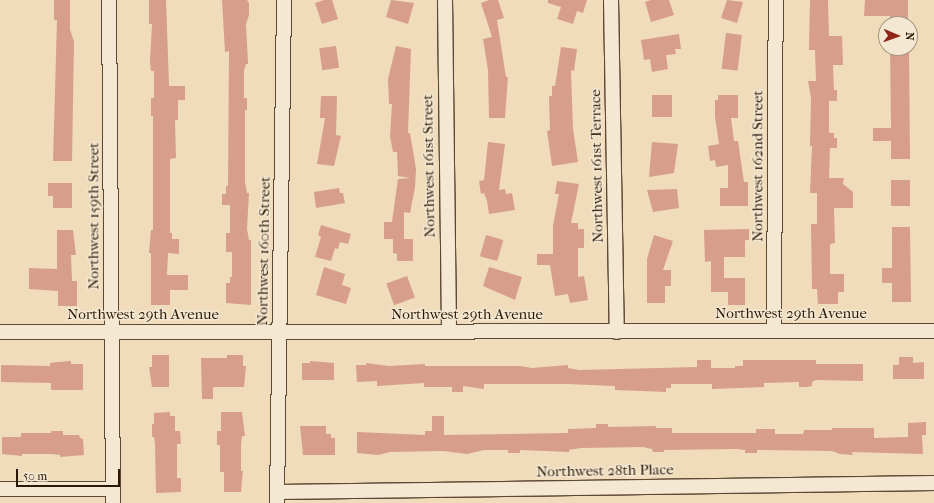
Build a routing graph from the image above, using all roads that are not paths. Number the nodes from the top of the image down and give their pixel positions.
1 (109, 0) edge
2 (284, 0) edge
3 (445, 0) edge
4 (612, 0) edge
5 (776, 0) edge
6 (774, 331) junction
7 (934, 331) edge
8 (0, 332) edge
9 (112, 332) junction
10 (280, 332) junction
11 (449, 332) junction
12 (617, 332) junction
13 (934, 483) edge
14 (0, 489) edge
15 (113, 496) edge
16 (277, 498) edge

1 - 9 street, Northwest 159th Street
2 - 10 street, Northwest 160th Street
3 - 11 street, Northwest 161st Street
4 - 12 street, Northwest 161st Terrace
5 - 6 street, Northwest 162nd Street
6 - 7 street, Northwest 29th Avenue
6 - 12 street, Northwest 29th Avenue
8 - 9 street, Northwest 29th Avenue
9 - 10 street, Northwest 29th Avenue
9 - 15 street, Northwest 159th Street
10 - 11 street, Northwest 29th Avenue
10 - 16 street, Northwest 160th Street
11 - 12 street, Northwest 29th Avenue
13 - 16 street, Northwest 28th Place
14 - 15 street

